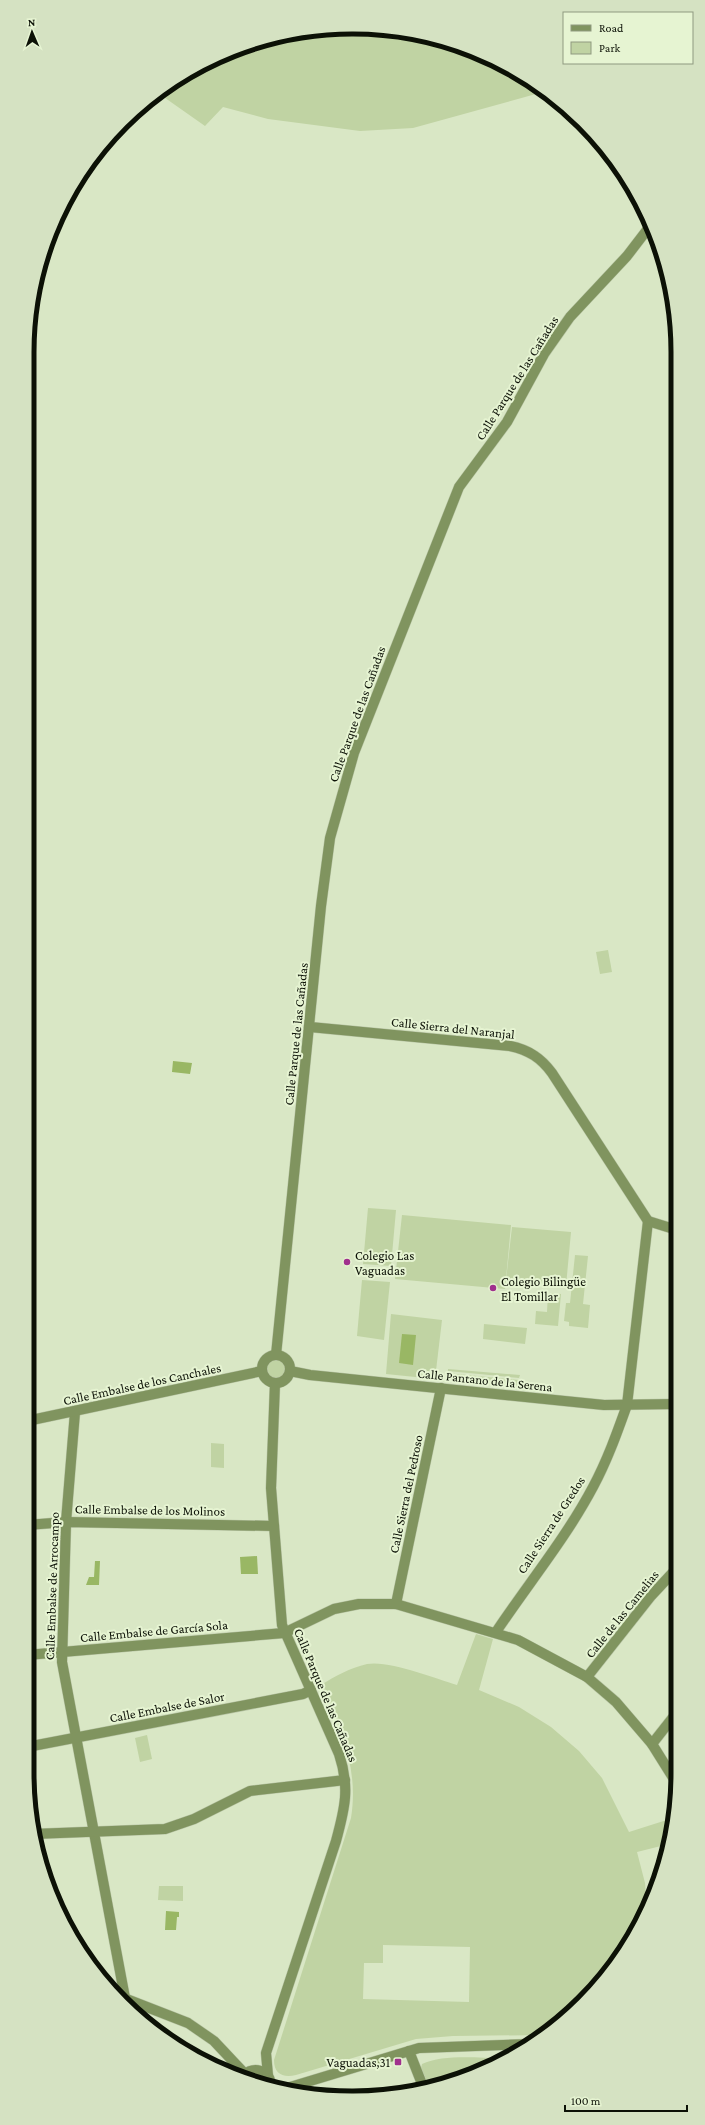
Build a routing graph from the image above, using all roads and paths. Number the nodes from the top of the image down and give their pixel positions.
1 (647, 230) edge
2 (310, 1027) junction
3 (648, 1221) junction
4 (671, 1228) edge
5 (276, 1355) junction
6 (262, 1371) junction
7 (290, 1371) junction
8 (275, 1383) junction
9 (441, 1388) junction
10 (671, 1404) edge
11 (627, 1405) junction
12 (75, 1412) junction
13 (34, 1421) edge
14 (66, 1522) junction
15 (34, 1525) edge
16 (274, 1526) junction
17 (671, 1575) edge
18 (396, 1604) junction
19 (496, 1632) junction
20 (284, 1633) junction
21 (62, 1652) junction
22 (34, 1654) edge
23 (587, 1677) junction
24 (311, 1690) junction
25 (671, 1720) edge
26 (77, 1739) junction
27 (652, 1744) junction
28 (34, 1746) edge
29 (671, 1774) edge
30 (346, 1780) junction
31 (94, 1831) junction
32 (40, 1834) edge
33 (120, 1990) edge
34 (129, 2000) edge
35 (518, 2044) edge
36 (409, 2051) junction
37 (266, 2053) junction
38 (245, 2072) edge
39 (246, 2073) edge
40 (270, 2080) edge
41 (422, 2083) edge
42 (295, 2086) edge

1 - 2 street, Calle Parque de las Cañadas
2 - 3 street, Calle Sierra del Naranjal
2 - 5 street, Calle Parque de las Cañadas
3 - 4 street
3 - 11 street, Calle Sierra de Gredos
5 - 6 street
5 - 7 street
6 - 8 street
6 - 12 street, Calle Embalse de los Canchales
7 - 8 street
7 - 9 street, Calle Pantano de la Serena
8 - 16 street, Calle Parque de las Cañadas
9 - 11 street, Calle Pantano de la Serena
9 - 18 street, Calle Sierra del Pedroso
10 - 11 street, Calle Pantano de la Serena
11 - 19 street, Calle Sierra de Gredos
12 - 13 street, Calle Embalse de los Canchales
12 - 14 street, Calle Embalse de Arrocampo
14 - 15 street, Calle Embalse de los Molinos
14 - 16 street, Calle Embalse de los Molinos
14 - 21 street, Calle Embalse de Arrocampo
16 - 20 street, Calle Parque de las Cañadas
17 - 23 street, Calle de las Camelias
18 - 19 street
18 - 20 street
19 - 23 street
20 - 21 street, Calle Embalse de García Sola
20 - 24 street, Calle Parque de las Cañadas
21 - 22 street, Calle Embalse de García Sola
21 - 26 street, Calle Embalse de Arrocampo
23 - 27 street
24 - 26 street, Calle Embalse de Salor
24 - 30 street, Calle Parque de las Cañadas
25 - 27 street
26 - 28 street, Calle Embalse de Salor
26 - 31 street, Calle Embalse de Arrocampo
27 - 29 street
30 - 31 street
30 - 37 street, Calle Parque de las Cañadas
31 - 32 street
31 - 33 street, Calle Embalse de Arrocampo
34 - 38 street
35 - 36 street
36 - 41 street
36 - 42 street
37 - 39 street, Calle Parque de las Cañadas
37 - 40 street, Calle Parque de las Cañadas
39 - 40 street

